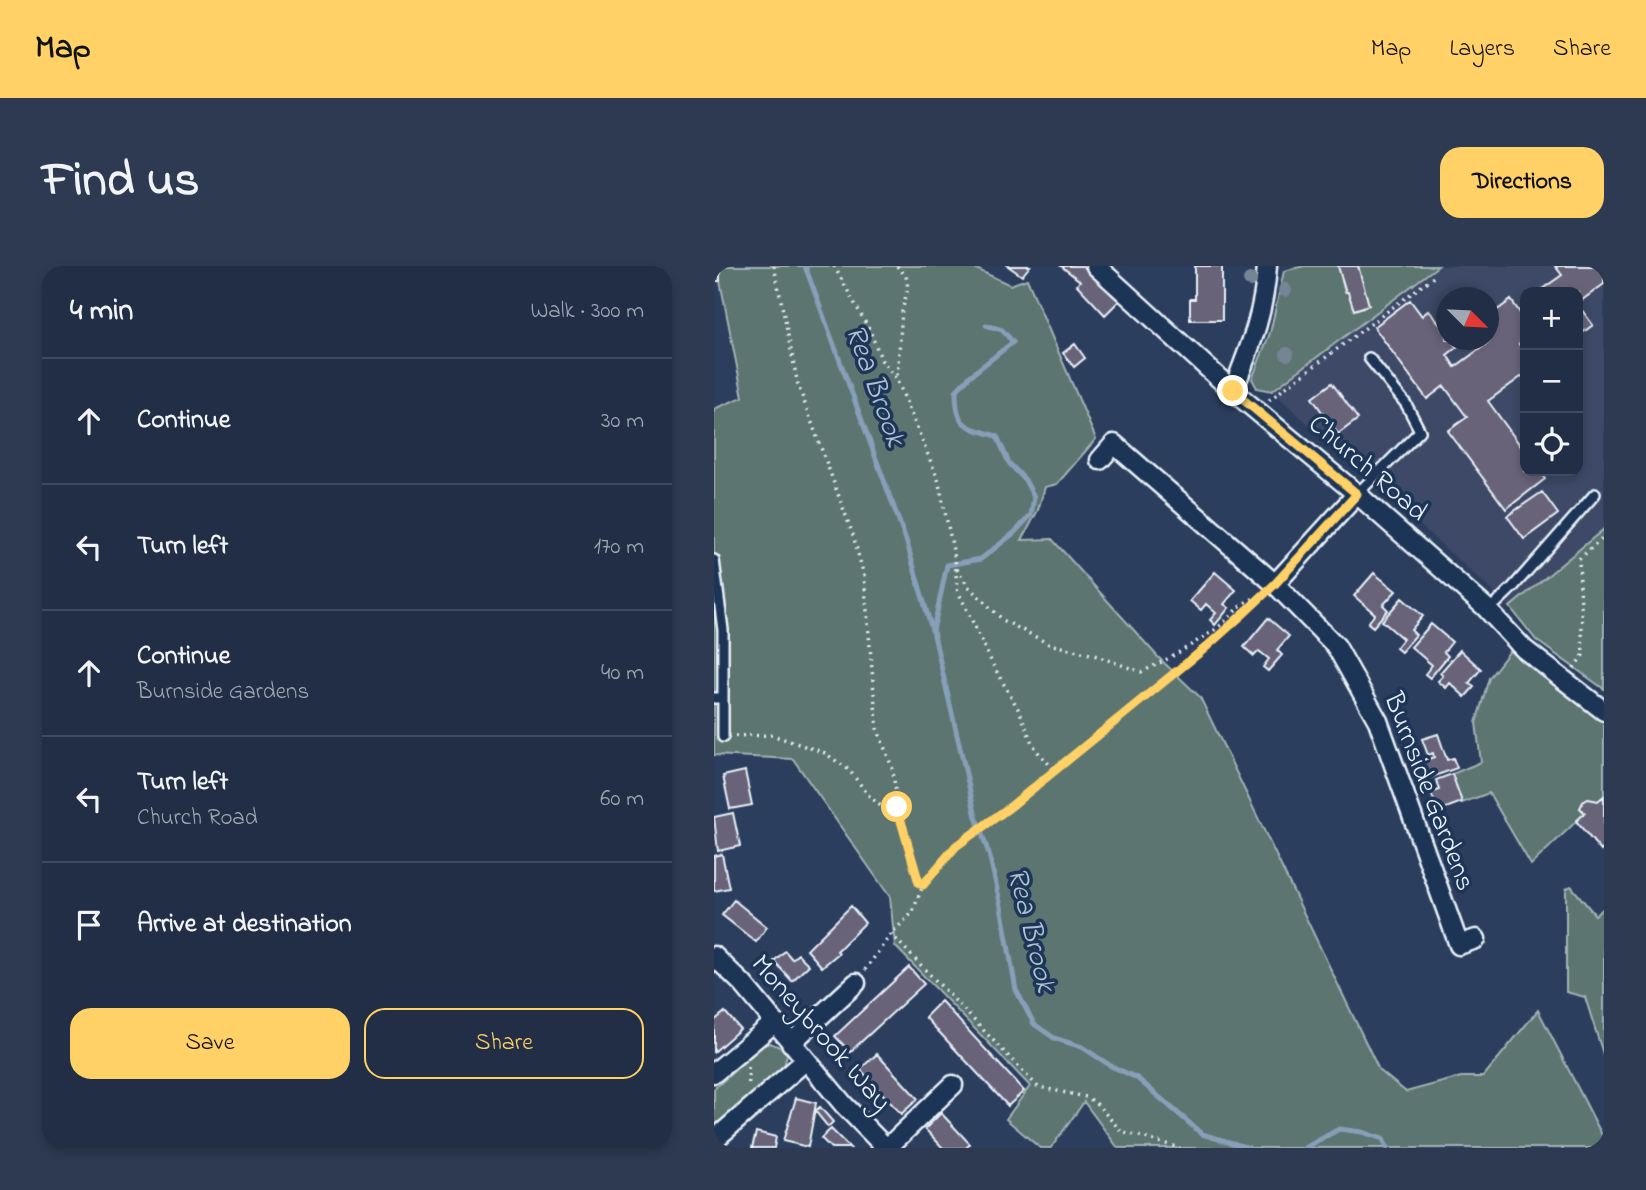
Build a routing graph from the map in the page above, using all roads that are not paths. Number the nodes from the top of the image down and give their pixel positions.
1 (1097, 266) edge
2 (1267, 266) edge
3 (1369, 358) dead end
4 (1233, 391) junction
5 (1100, 460) dead end
6 (1357, 494) junction
7 (1595, 494) dead end
8 (714, 560) edge
9 (1275, 584) junction
10 (1489, 610) junction
11 (718, 698) edge
12 (1604, 711) edge
13 (723, 737) road end
14 (1476, 939) dead end
15 (714, 956) edge
16 (856, 983) road end
17 (774, 1023) junction
18 (791, 1043) junction
19 (806, 1061) junction
20 (714, 1073) edge
21 (953, 1086) dead end
22 (714, 1140) edge
23 (886, 1148) edge

1 - 4 street, Church Road
2 - 4 street
3 - 6 lane
4 - 6 street, Church Road
5 - 9 street, Burnside Gardens
6 - 9 street
6 - 10 street, Church Road
7 - 10 lane
8 - 11 lane
9 - 14 street, Burnside Gardens
10 - 12 street, Church Road
11 - 13 lane
15 - 17 street, Moneybrook Way
16 - 18 street
17 - 18 street, Moneybrook Way
17 - 20 street
18 - 19 street, Moneybrook Way
19 - 22 street
19 - 23 street, Moneybrook Way
21 - 23 street

